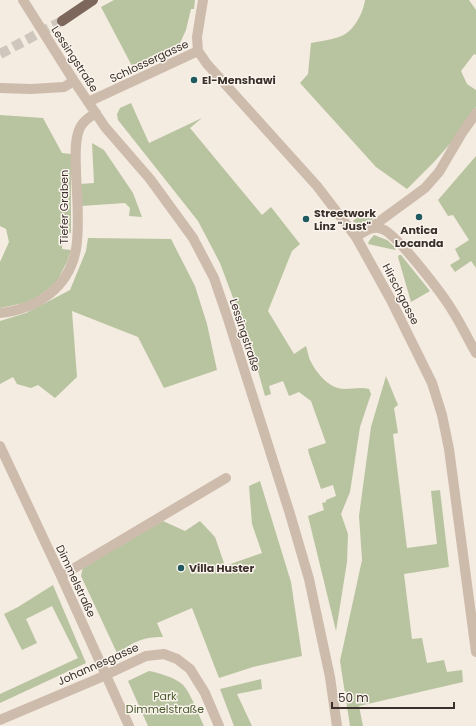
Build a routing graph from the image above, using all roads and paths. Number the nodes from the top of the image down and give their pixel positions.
1 (23, 0) edge
2 (93, 0) edge
3 (203, 0) edge
4 (62, 21) tunnel mouth
5 (198, 51) junction
6 (74, 81) junction
7 (0, 88) edge
8 (88, 102) junction
9 (96, 113) junction
10 (476, 113) edge
11 (368, 230) junction
12 (356, 237) junction
13 (0, 313) edge
14 (476, 353) edge
15 (0, 446) edge
16 (226, 478) dead end
17 (61, 576) junction
18 (476, 652) edge
19 (106, 675) junction
20 (0, 720) edge
21 (129, 726) edge
22 (219, 726) edge
23 (338, 726) edge

1 - 6 street, Lessingstraße
2 - 4 main road
3 - 5 street
5 - 8 street, Schlossergasse
5 - 12 street, Hirschgasse
6 - 7 street
6 - 8 street, Lessingstraße
8 - 9 street, Lessingstraße
9 - 13 street, Tiefer Graben
9 - 23 street, Lessingstraße
10 - 11 street
11 - 12 street
11 - 14 street
12 - 18 street, Hirschgasse
15 - 17 street, Dimmelstraße
16 - 17 street
17 - 19 street, Dimmelstraße
19 - 20 street, Johannesgasse
19 - 21 street, Dimmelstraße
19 - 22 street, Johannesgasse

